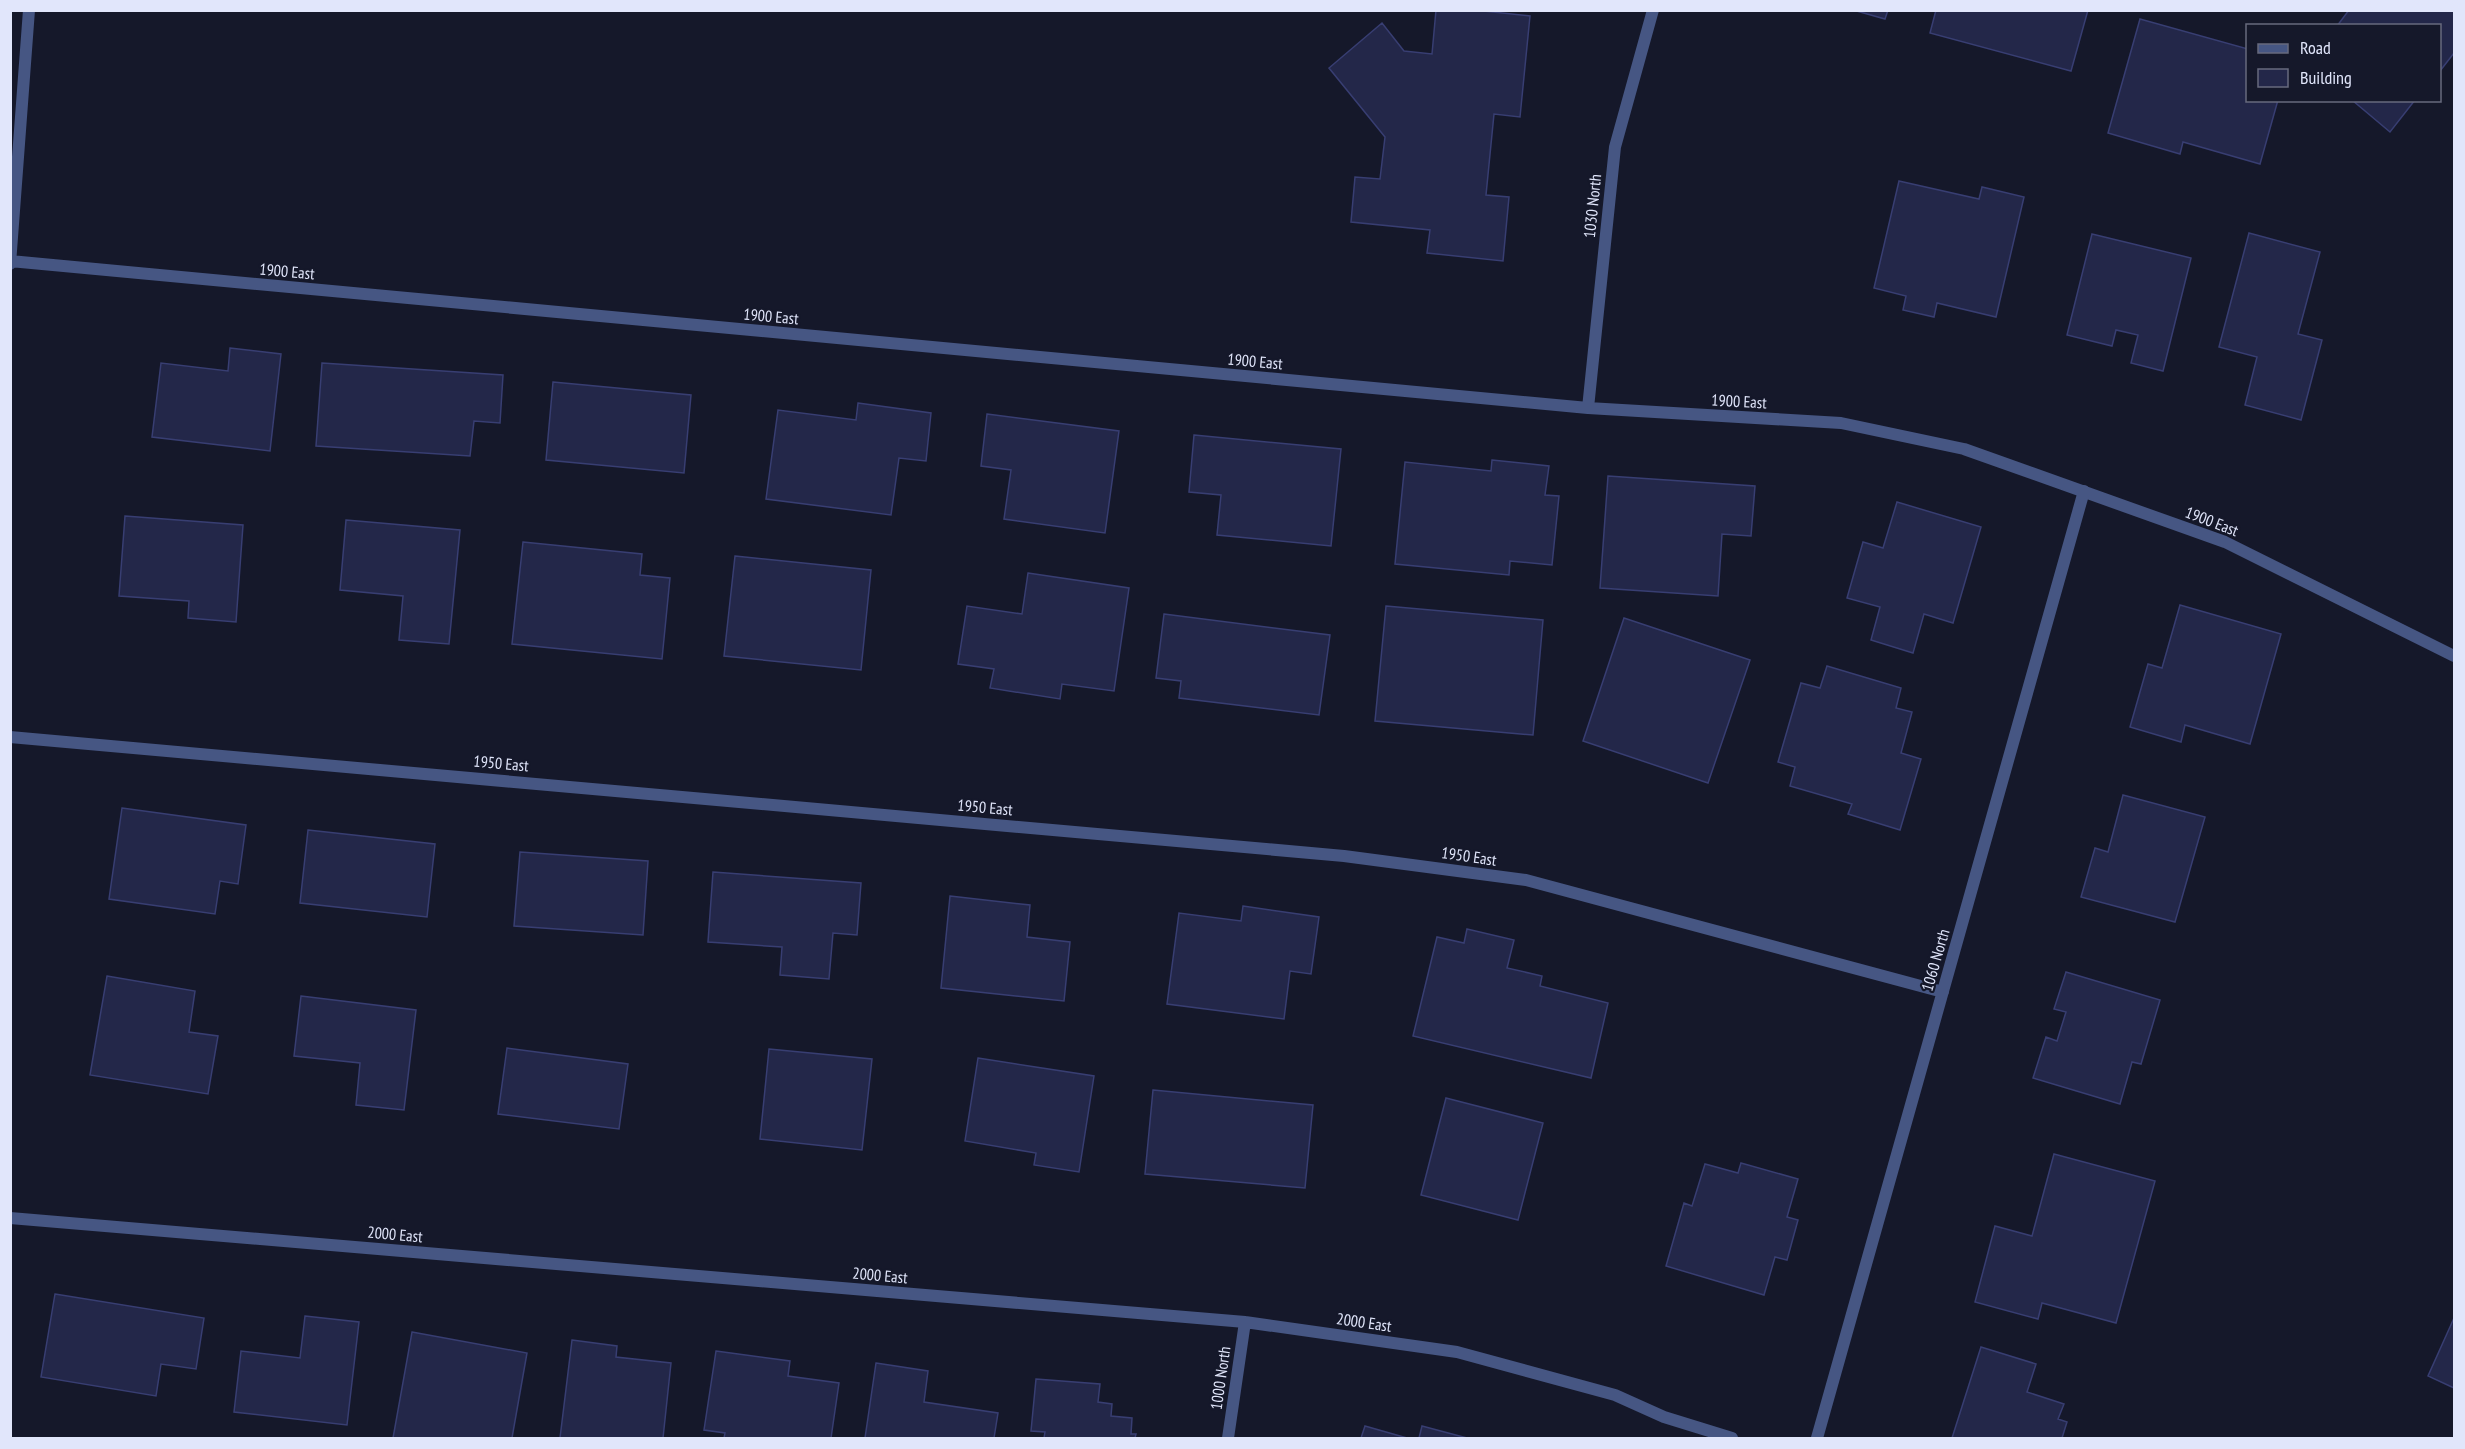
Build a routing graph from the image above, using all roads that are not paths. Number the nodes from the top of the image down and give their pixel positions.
1 (29, 10) edge
2 (1653, 10) edge
3 (11, 262) edge
4 (1587, 408) junction
5 (2084, 491) junction
6 (2454, 656) edge
7 (10, 737) edge
8 (1943, 992) junction
9 (10, 1218) edge
10 (1245, 1322) junction
11 (1228, 1438) edge
12 (1732, 1438) edge
13 (1817, 1438) edge

1 - 3 street
2 - 4 street, 1030 North
3 - 4 street, 1900 East
4 - 5 street, 1900 East
5 - 6 street, 1900 East
5 - 8 street, 1060 North
7 - 8 street, 1950 East
8 - 13 street, 1060 North
9 - 10 street, 2000 East
10 - 11 street, 1000 North
10 - 12 street, 2000 East

